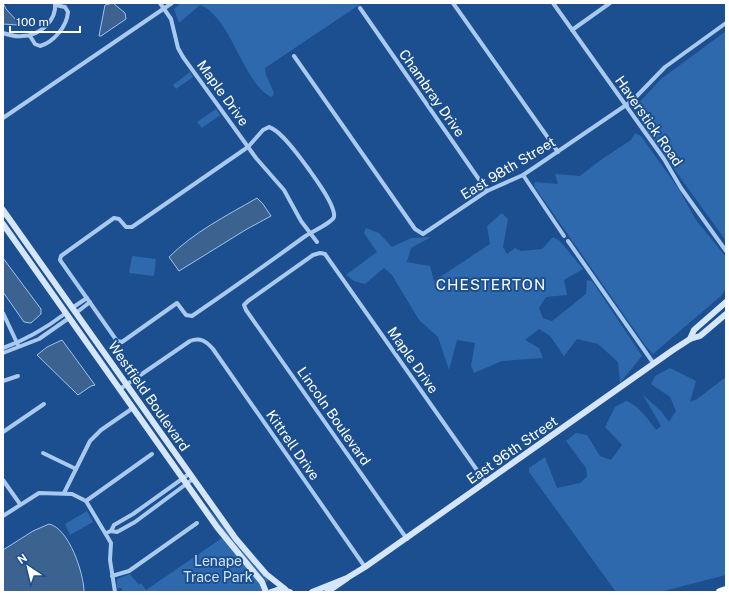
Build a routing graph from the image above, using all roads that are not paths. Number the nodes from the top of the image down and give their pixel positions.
1 (160, 3) edge
2 (172, 3) edge
3 (454, 3) edge
4 (553, 3) edge
5 (610, 3) edge
6 (55, 4) edge
7 (164, 8) junction
8 (360, 8) dead end
9 (726, 23) edge
10 (572, 30) junction
11 (3, 34) edge
12 (30, 36) junction
13 (294, 56) dead end
14 (625, 106) junction
15 (3, 118) edge
16 (248, 146) junction
17 (558, 152) junction
18 (523, 175) junction
19 (487, 191) junction
20 (3, 210) edge
21 (4, 226) edge
22 (310, 233) junction
23 (564, 236) dead end
24 (568, 241) dead end
25 (317, 242) dead end
26 (726, 251) edge
27 (320, 253) joint
28 (88, 300) junction
29 (726, 302) edge
30 (74, 311) junction
31 (3, 313) edge
32 (726, 314) edge
33 (67, 316) junction
34 (690, 339) junction
35 (18, 345) junction
36 (3, 348) edge
37 (3, 353) edge
38 (654, 364) junction
39 (18, 376) dead end
40 (3, 381) edge
41 (127, 385) junction
42 (120, 389) junction
43 (44, 404) dead end
44 (133, 408) junction
45 (3, 432) edge
46 (43, 453) dead end
47 (152, 454) dead end
48 (76, 469) junction
49 (191, 477) junction
50 (3, 480) edge
51 (185, 481) junction
52 (486, 483) junction
53 (64, 493) junction
54 (86, 501) junction
55 (20, 504) junction
56 (3, 516) edge
57 (197, 523) dead end
58 (111, 531) junction
59 (106, 533) junction
60 (407, 539) junction
61 (365, 567) junction
62 (112, 576) junction
63 (347, 578) junction
64 (726, 590) edge
65 (289, 591) edge
66 (115, 592) edge
67 (266, 592) edge
68 (271, 592) edge
69 (312, 592) edge
70 (327, 592) edge
71 (720, 592) edge

1 - 7 street, Maple Drive
2 - 7 street
3 - 17 street
4 - 10 street, Haverstick Road
5 - 10 street
6 - 12 street
6 - 12 street
7 - 15 street
7 - 16 street, Maple Drive
8 - 19 street, Chambray Drive
9 - 14 street, East 98th Street
10 - 14 street, Haverstick Road
11 - 12 street
13 - 19 street, East 98th Street
14 - 17 street, East 98th Street
14 - 26 street, Haverstick Road
16 - 22 street, Maple Drive
16 - 22 street
16 - 28 street
17 - 18 street, East 98th Street
18 - 19 street, East 98th Street
18 - 23 street
20 - 30 main road, Westfield Boulevard
21 - 33 main road, Westfield Boulevard
22 - 25 street, Maple Drive
22 - 28 street
24 - 38 street
27 - 52 street, Maple Drive
27 - 60 street, Lincoln Boulevard
28 - 30 street
29 - 34 main road, East 96th Street
30 - 41 main road, Westfield Boulevard
31 - 35 street
32 - 34 main road, East 96th Street
33 - 35 street
33 - 42 main road, Westfield Boulevard
34 - 38 main road, East 96th Street
35 - 36 street
35 - 37 street
38 - 52 main road, East 96th Street
39 - 40 street
41 - 42 street
41 - 49 main road, Westfield Boulevard
41 - 61 street, Kittrell Drive
42 - 44 main road, Westfield Boulevard
43 - 45 street
44 - 48 street
44 - 51 main road, Westfield Boulevard
46 - 48 street
47 - 54 street
48 - 53 street
49 - 51 street
49 - 65 main road, Westfield Boulevard
50 - 55 street
51 - 58 street
51 - 58 street
51 - 67 main road, Westfield Boulevard
52 - 60 main road, East 96th Street
53 - 54 street
53 - 55 street
54 - 59 street
55 - 56 street
57 - 62 street
58 - 59 street
59 - 62 street
60 - 61 main road, East 96th Street
61 - 63 main road, East 96th Street
62 - 66 street
63 - 69 main road, East 96th Street
63 - 70 main road, East 96th Street
64 - 71 highway
65 - 68 main road

